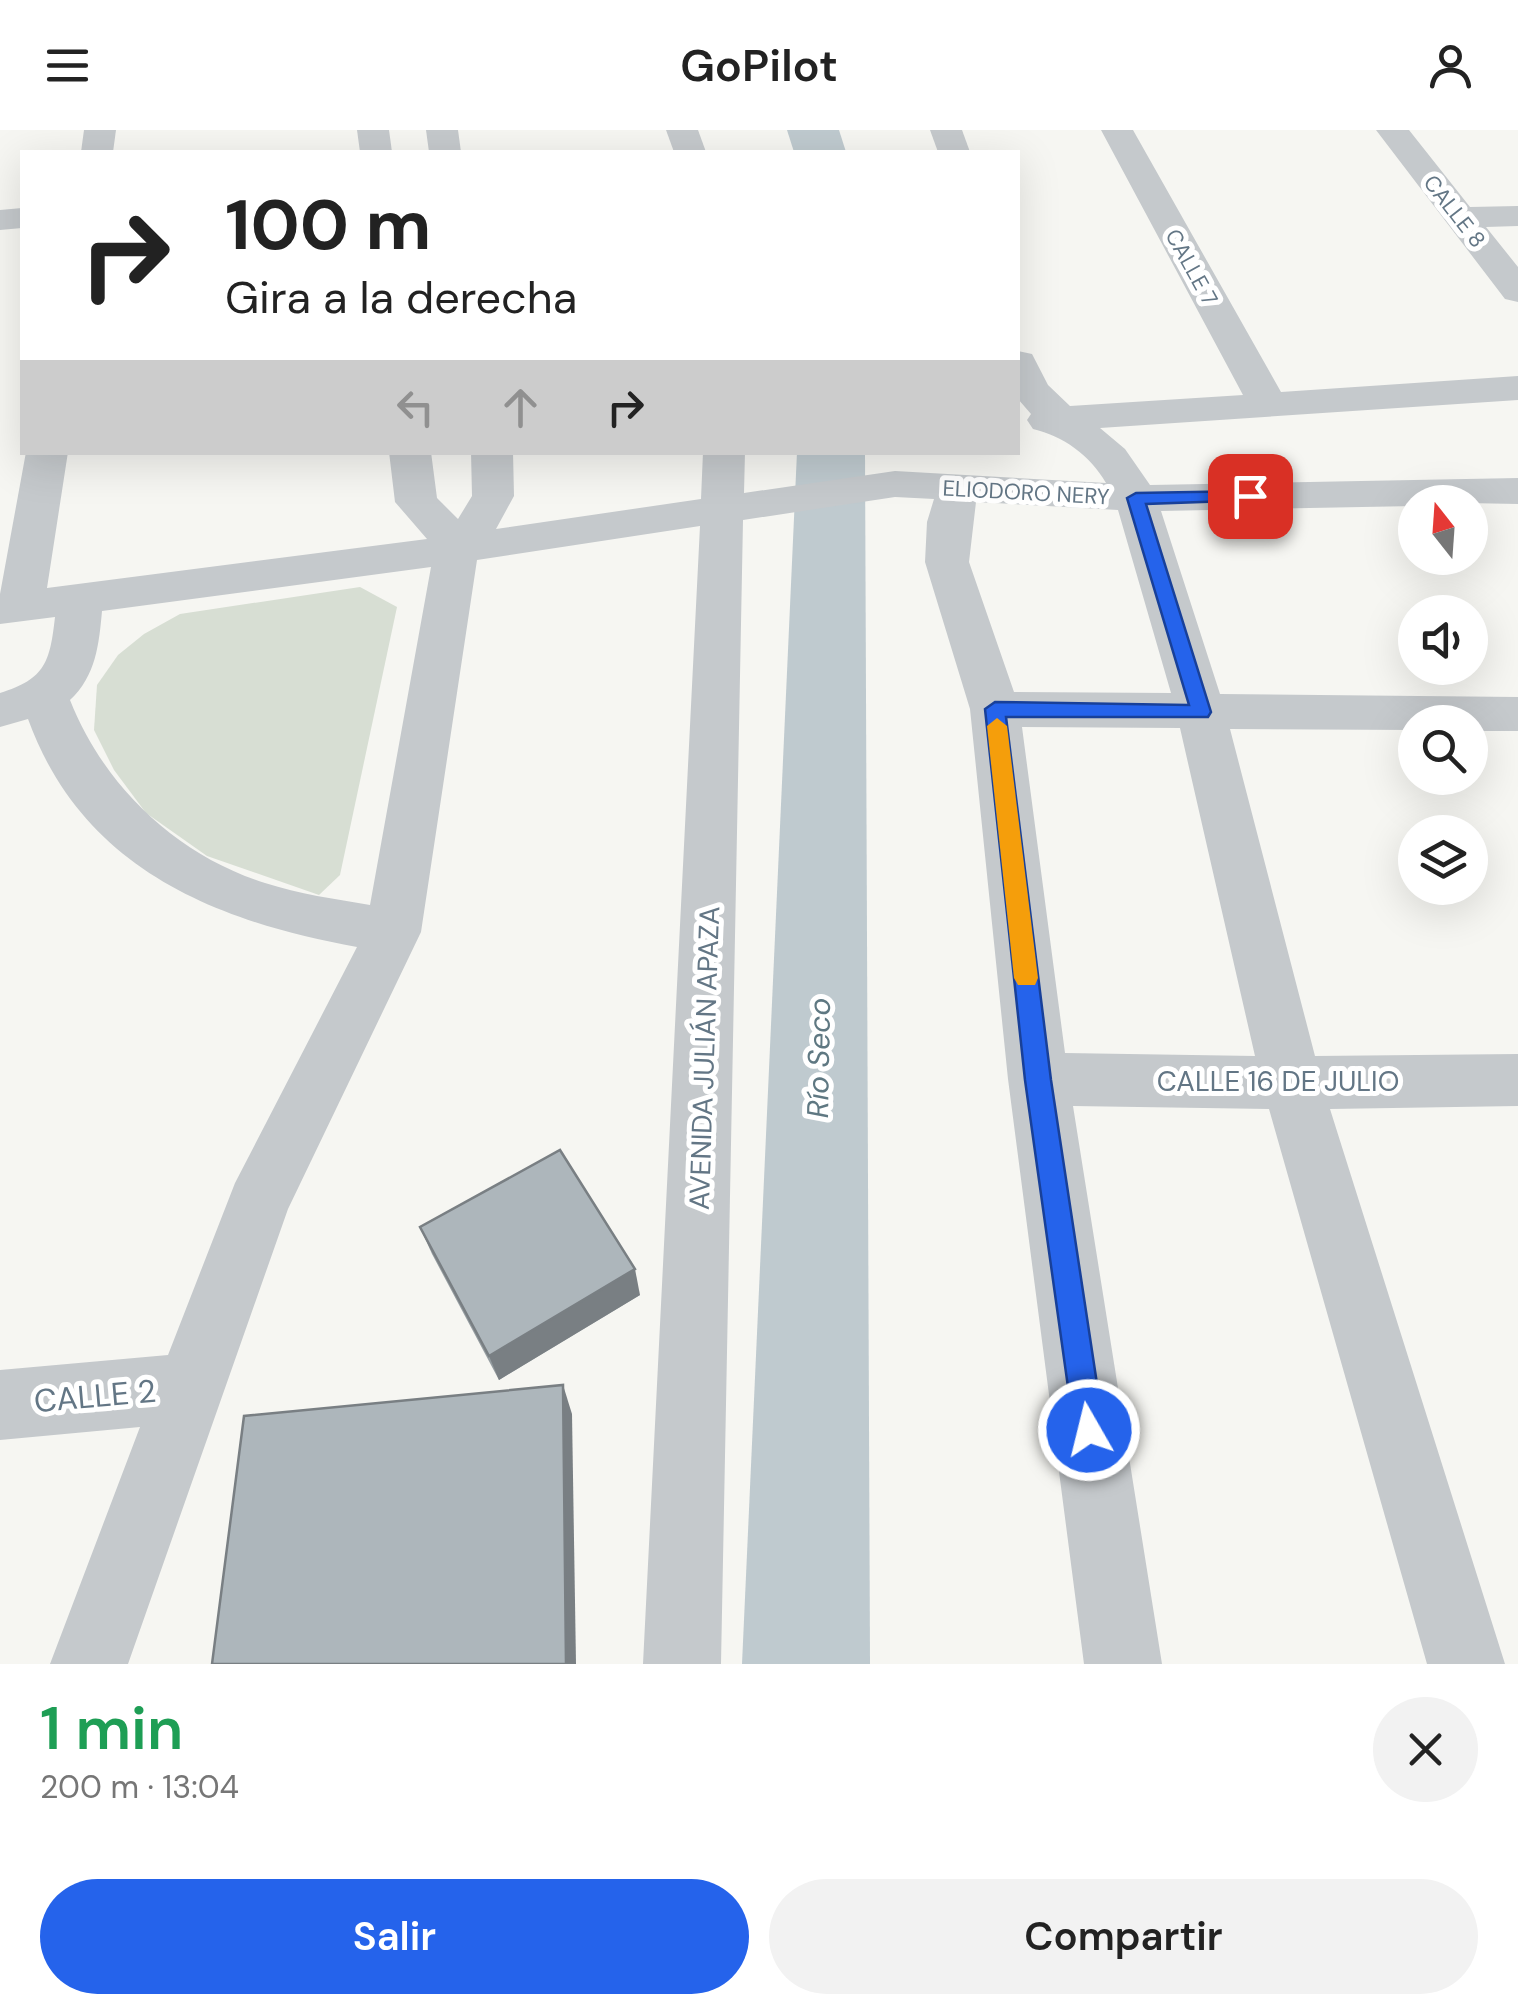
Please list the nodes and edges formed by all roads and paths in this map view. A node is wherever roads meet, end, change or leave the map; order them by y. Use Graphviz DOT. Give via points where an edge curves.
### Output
graph roads {
  1 [pos="1117,130"];
  2 [pos="1392,130"];
  3 [pos="1518,216"];
  4 [pos="1460,218"];
  5 [pos="1518,292"];
  6 [pos="1020,366"];
  7 [pos="1518,388"];
  8 [pos="1268,405"];
  9 [pos="1036,421"];
  10 [pos="47,455"];
  11 [pos="410,455"];
  12 [pos="492,455"];
  13 [pos="953,470"];
  14 [pos="738,487"];
  15 [pos="1518,491"];
  16 [pos="1136,498"];
  17 [pos="456,548"];
  18 [pos="80,599"];
  19 [pos="11,607"];
  20 [pos="22,702"];
  21 [pos="995,709"];
  22 [pos="1201,712"];
  23 [pos="1518,714"];
  24 [pos="393,932"];
  25 [pos="1038,1080"];
  26 [pos="1518,1080"];
  27 [pos="1292,1084"];
  28 [pos="190,1388"];
  29 [pos="0,1404"];
  30 [pos="89,1664"];
  31 [pos="682,1664"];
  32 [pos="1123,1664"];
  33 [pos="1466,1664"];
  1 -- 8 [label="street, CALLE 7"];
  2 -- 4 [label="street, CALLE 8"];
  3 -- 4 [label="street"];
  4 -- 5 [label="street, CALLE 8"];
  6 -- 9 [label="street" via="1035,398"];
  7 -- 8 [label="street"];
  8 -- 9 [label="street"];
  9 -- 16 [label="street" via="1099,447"];
  10 -- 19 [label="street"];
  11 -- 17 [label="street" via="416,502"];
  12 -- 17 [label="street" via="498,490"];
  13 -- 14 [label="street, ELIODORO NERY" via="888,485"];
  13 -- 16 [label="street, ELIODORO NERY"];
  13 -- 21 [label="street" via="946,562"];
  14 -- 17 [label="street, ELIODORO NERY"];
  14 -- 31 [label="street, AVENIDA JULIÁN APAZA"];
  15 -- 16 [label="street, ELIODORO NERY"];
  16 -- 22 [label="street"];
  17 -- 18 [label="street, ELIODORO NERY"];
  17 -- 24 [label="street"];
  18 -- 19 [label="street, ELIODORO NERY"];
  18 -- 20 [label="street" via="74,659 65,678"];
  20 -- 24 [label="street" via="142,842 194,877 238,897"];
  21 -- 22 [label="street"];
  21 -- 25 [label="street"];
  22 -- 23 [label="street"];
  22 -- 27 [label="street"];
  24 -- 28 [label="street" via="258,1204"];
  25 -- 27 [label="street, CALLE 16 DE JULIO"];
  25 -- 32 [label="street"];
  26 -- 27 [label="street, CALLE 16 DE JULIO"];
  27 -- 33 [label="street"];
  28 -- 29 [label="street, CALLE 2"];
  28 -- 30 [label="street"];
}
